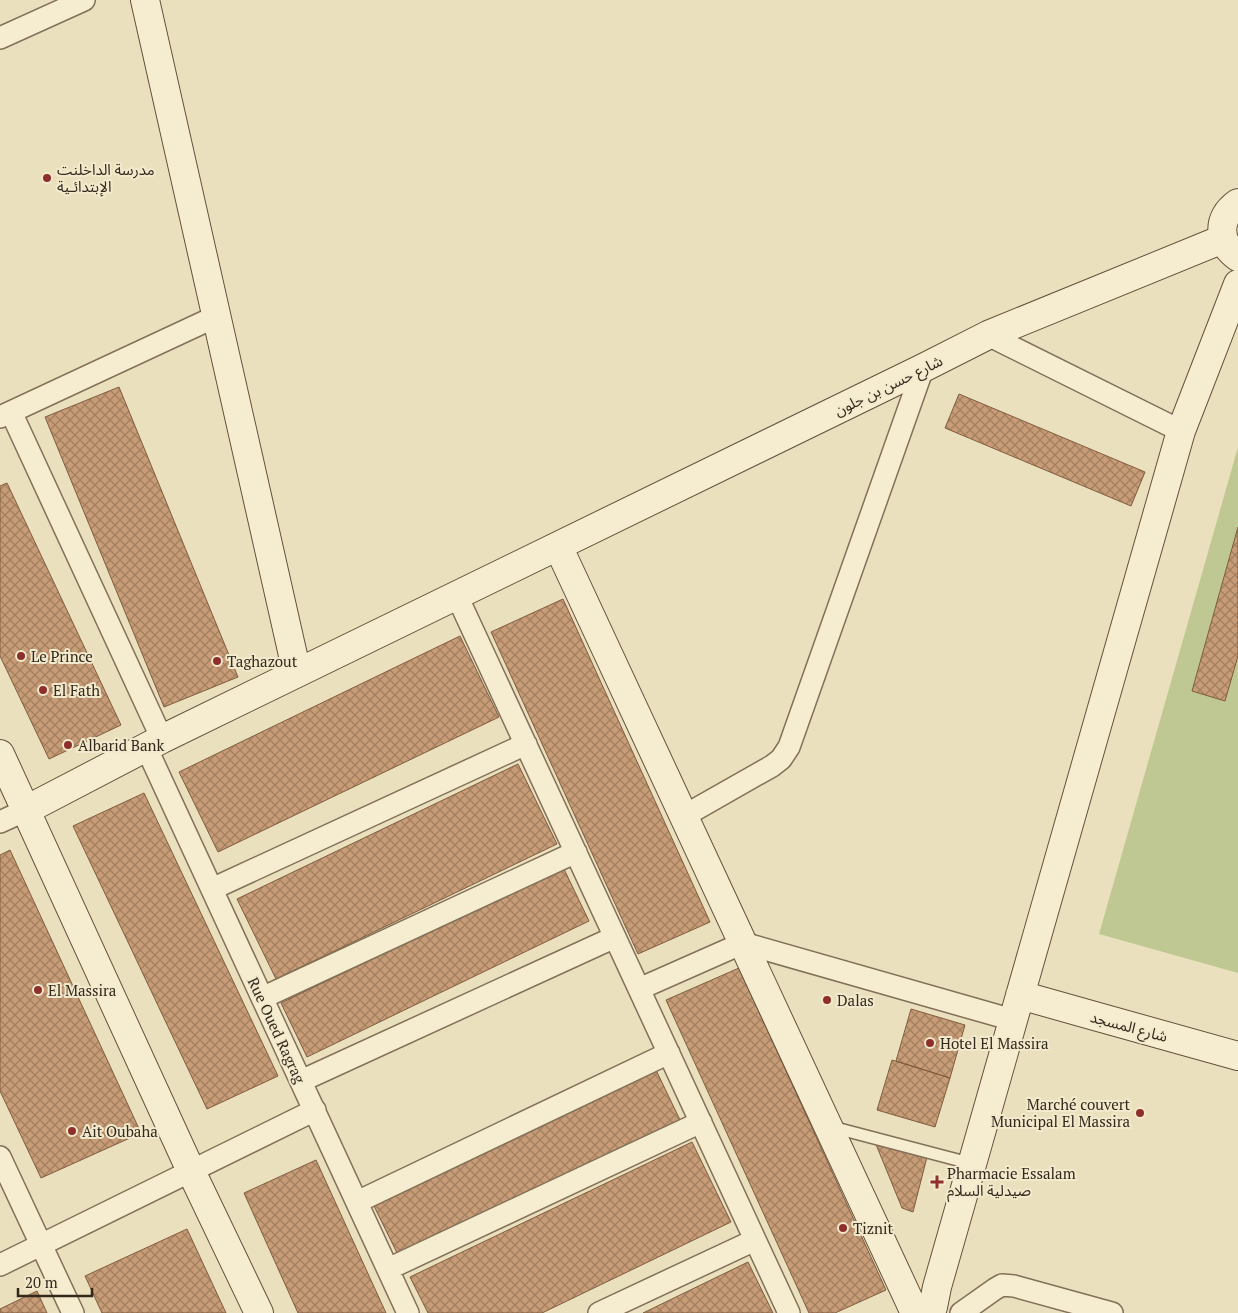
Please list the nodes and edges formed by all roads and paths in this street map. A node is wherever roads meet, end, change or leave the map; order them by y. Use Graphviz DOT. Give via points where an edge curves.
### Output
graph roads {
  1 [pos="84,0"];
  2 [pos="145,0"];
  3 [pos="0,38"];
  4 [pos="1238,203"];
  5 [pos="1231,248"];
  6 [pos="1238,284"];
  7 [pos="216,316"];
  8 [pos="988,335"];
  9 [pos="923,368"];
  10 [pos="6,414"];
  11 [pos="1181,431"];
  12 [pos="558,546"];
  13 [pos="457,596"];
  14 [pos="297,673"];
  15 [pos="154,743"];
  16 [pos="526,744"];
  17 [pos="0,754"];
  18 [pos="26,810"];
  19 [pos="684,816"];
  20 [pos="0,822"];
  21 [pos="576,852"];
  22 [pos="212,889"];
  23 [pos="615,938"];
  24 [pos="743,943"];
  25 [pos="639,990"];
  26 [pos="262,998"];
  27 [pos="1016,1007"];
  28 [pos="669,1053"];
  29 [pos="1238,1056"];
  30 [pos="301,1081"];
  31 [pos="315,1110"];
  32 [pos="701,1122"];
  33 [pos="828,1126"];
  34 [pos="0,1157"];
  35 [pos="973,1164"];
  36 [pos="191,1171"];
  37 [pos="357,1202"];
  38 [pos="755,1240"];
  39 [pos="41,1245"];
  40 [pos="0,1265"];
  41 [pos="388,1269"];
  42 [pos="928,1311"];
  43 [pos="73,1313"];
  44 [pos="259,1313"];
  45 [pos="408,1313"];
  46 [pos="599,1313"];
  47 [pos="789,1313"];
  48 [pos="961,1313"];
  49 [pos="1112,1313"];
  1 -- 3 [label="street"];
  2 -- 7 [label="street"];
  4 -- 5 [label="street" via="1224,217 1222,228"];
  5 -- 8 [label="street, شارع حسن بن جلون"];
  6 -- 11 [label="street"];
  7 -- 10 [label="street"];
  7 -- 14 [label="street"];
  8 -- 9 [label="street, شارع حسن بن جلون"];
  8 -- 11 [label="street"];
  9 -- 12 [label="street, شارع حسن بن جلون"];
  9 -- 19 [label="street" via="789,747 772,766"];
  10 -- 15 [label="street, Rue Oued Ragrag"];
  11 -- 27 [label="street"];
  12 -- 13 [label="street, شارع حسن بن جلون"];
  12 -- 19 [label="street"];
  13 -- 14 [label="street, شارع حسن بن جلون"];
  13 -- 16 [label="street"];
  14 -- 15 [label="street, شارع حسن بن جلون"];
  15 -- 18 [label="street, شارع حسن بن جلون"];
  15 -- 22 [label="street, Rue Oued Ragrag"];
  16 -- 21 [label="street"];
  16 -- 22 [label="street"];
  17 -- 18 [label="street"];
  18 -- 20 [label="street"];
  18 -- 36 [label="street"];
  19 -- 24 [label="street"];
  21 -- 23 [label="street"];
  21 -- 26 [label="street"];
  22 -- 26 [label="street, Rue Oued Ragrag"];
  23 -- 25 [label="street"];
  23 -- 30 [label="street"];
  24 -- 25 [label="street"];
  24 -- 27 [label="street"];
  24 -- 33 [label="street"];
  25 -- 28 [label="street"];
  26 -- 30 [label="street, Rue Oued Ragrag"];
  27 -- 29 [label="street, شارع المسجد" via="1091,1016"];
  27 -- 35 [label="street"];
  28 -- 32 [label="street"];
  28 -- 37 [label="street"];
  30 -- 31 [label="street, Rue Oued Ragrag"];
  31 -- 36 [label="street"];
  31 -- 37 [label="street, Rue Oued Ragrag"];
  32 -- 38 [label="street"];
  32 -- 41 [label="street"];
  33 -- 35 [label="lane"];
  33 -- 42 [label="street"];
  34 -- 39 [label="street"];
  35 -- 42 [label="street" via="938,1287"];
  36 -- 39 [label="street"];
  36 -- 44 [label="street"];
  37 -- 41 [label="street, Rue Oued Ragrag"];
  38 -- 46 [label="street"];
  38 -- 47 [label="street"];
  39 -- 40 [label="street"];
  39 -- 43 [label="street"];
  41 -- 45 [label="street, Rue Oued Ragrag"];
  48 -- 49 [label="street" via="1002,1286 1014,1286"];
}
